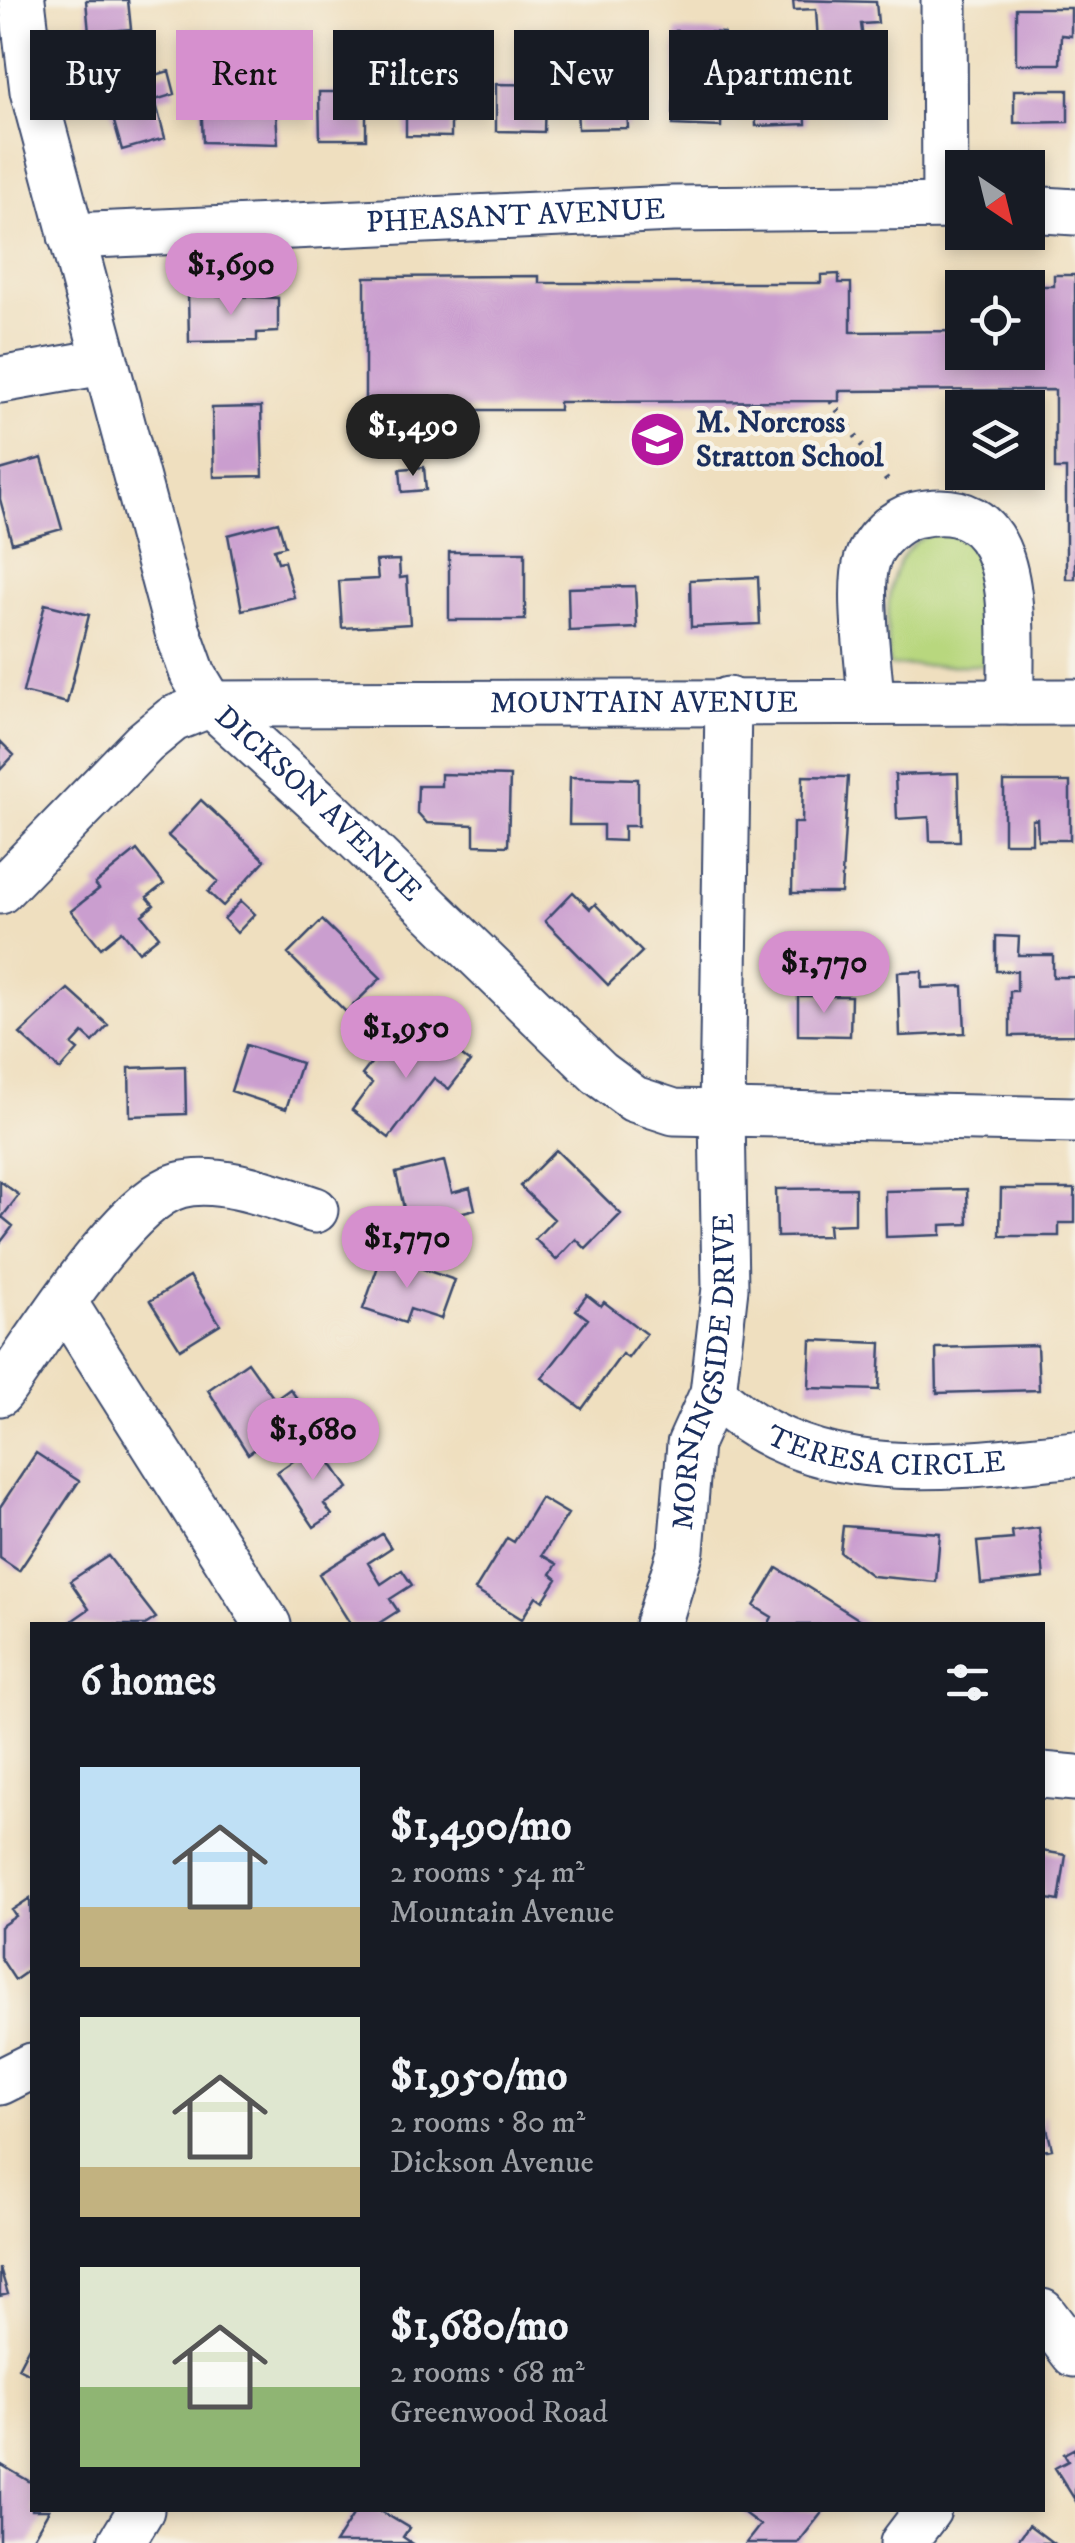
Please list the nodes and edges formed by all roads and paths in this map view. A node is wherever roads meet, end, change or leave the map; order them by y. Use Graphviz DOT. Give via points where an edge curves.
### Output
graph roads {
  1 [pos="22,0"];
  2 [pos="944,0"];
  3 [pos="951,150"];
  4 [pos="945,206"];
  5 [pos="1045,210"];
  6 [pos="1075,212"];
  7 [pos="71,236"];
  8 [pos="103,362"];
  9 [pos="0,380"];
  10 [pos="831,401"];
  11 [pos="892,487"];
  12 [pos="870,699"];
  13 [pos="728,700"];
  14 [pos="1012,702"];
  15 [pos="1075,702"];
  16 [pos="211,704"];
  17 [pos="0,891"];
  18 [pos="722,1114"];
  19 [pos="1075,1120"];
  20 [pos="315,1210"];
  21 [pos="66,1304"];
  22 [pos="0,1393"];
  23 [pos="713,1394"];
  24 [pos="1075,1454"];
  25 [pos="266,1622"];
  26 [pos="659,1622"];
  27 [pos="1045,1775"];
  28 [pos="1075,1778"];
  29 [pos="30,2067"];
  30 [pos="0,2082"];
  31 [pos="1045,2316"];
  32 [pos="1074,2354"];
  33 [pos="1045,2374"];
  34 [pos="139,2512"];
  35 [pos="926,2512"];
  36 [pos="122,2543"];
  37 [pos="903,2543"];
  1 -- 7 [label="street, DICKSON AVENUE" via="33,90"];
  2 -- 3 [label="street"];
  4 -- 7 [label="street, PHEASANT AVENUE" via="673,209"];
  5 -- 6 [label="street"];
  7 -- 8 [label="street, DICKSON AVENUE"];
  8 -- 9 [label="street"];
  8 -- 16 [label="street, DICKSON AVENUE" via="178,632"];
  10 -- 11 [label="path"];
  12 -- 13 [label="street, MOUNTAIN AVENUE"];
  12 -- 14 [label="street, MOUNTAIN AVENUE"];
  12 -- 14 [label="street" via="867,561 888,530 934,511 967,514 995,541 1007,574"];
  13 -- 16 [label="street, MOUNTAIN AVENUE"];
  13 -- 18 [label="street, MORNINGSIDE DRIVE"];
  14 -- 15 [label="street, MOUNTAIN AVENUE"];
  16 -- 17 [label="street" via="173,718 144,743"];
  16 -- 18 [label="street, DICKSON AVENUE" via="598,1073 634,1099 661,1108"];
  18 -- 19 [label="street, DICKSON AVENUE"];
  18 -- 23 [label="street, MORNINGSIDE DRIVE" via="726,1288"];
  20 -- 21 [label="street" via="237,1186 180,1185 140,1209"];
  21 -- 22 [label="street"];
  21 -- 25 [label="street"];
  23 -- 24 [label="street, TERESA CIRCLE" via="771,1439 812,1454 917,1466"];
  23 -- 26 [label="street, MORNINGSIDE DRIVE" via="690,1444 681,1550"];
  27 -- 28 [label="street"];
  29 -- 30 [label="street"];
  31 -- 32 [label="street"];
  32 -- 33 [label="street"];
  34 -- 36 [label="street"];
  35 -- 37 [label="street"];
}
